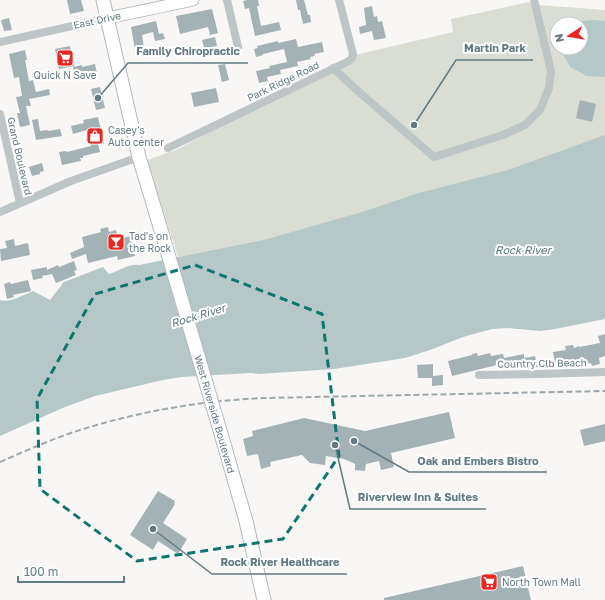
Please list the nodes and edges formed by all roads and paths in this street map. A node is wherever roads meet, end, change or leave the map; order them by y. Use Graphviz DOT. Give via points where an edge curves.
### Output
graph roads {
  1 [pos="103,0"];
  2 [pos="193,0"];
  3 [pos="227,0"];
  4 [pos="339,0"];
  5 [pos="534,0"];
  6 [pos="108,18"];
  7 [pos="0,42"];
  8 [pos="238,48"];
  9 [pos="333,68"];
  10 [pos="0,114"];
  11 [pos="168,148"];
  12 [pos="139,157"];
  13 [pos="20,203"];
  14 [pos="0,212"];
  15 [pos="605,372"];
  16 [pos="480,375"];
  17 [pos="264,600"];
  1 -- 6 [label="main road, West Riverside Boulevard"];
  2 -- 6 [label="street, East Drive"];
  3 -- 8 [label="street"];
  4 -- 9 [label="street, Park Ridge Road" via="353,54 349,61"];
  5 -- 9 [label="street" via="551,71 549,88 540,110 525,126 503,135 434,157"];
  6 -- 7 [label="street, East Drive"];
  6 -- 12 [label="main road, West Riverside Boulevard"];
  9 -- 11 [label="street, Park Ridge Road"];
  10 -- 13 [label="street, Grand Boulevard"];
  12 -- 13 [label="street" via="71,181"];
  12 -- 17 [label="main road, West Riverside Boulevard, bridge" via="224,444"];
  13 -- 14 [label="street"];
  15 -- 16 [label="street, Country Clb Beach"];
}
